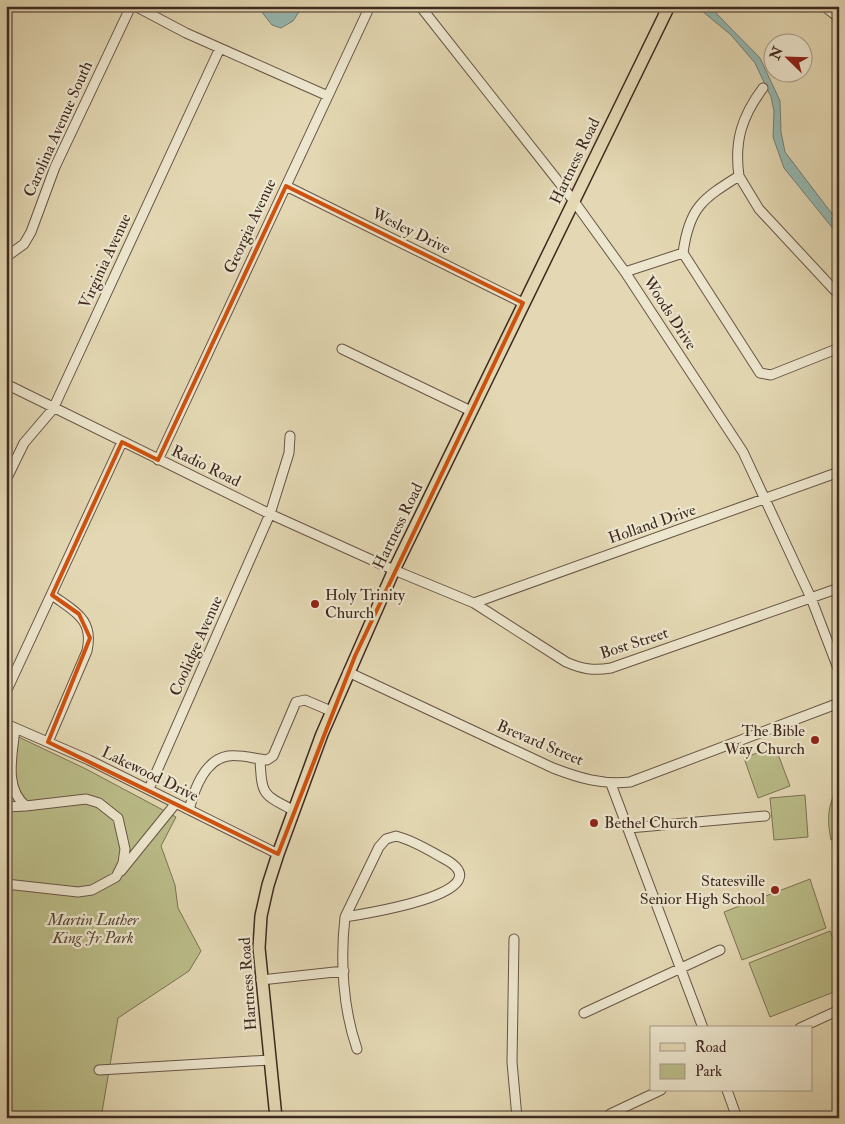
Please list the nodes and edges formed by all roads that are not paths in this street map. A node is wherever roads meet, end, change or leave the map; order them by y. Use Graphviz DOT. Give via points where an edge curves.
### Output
graph roads {
  1 [pos="133,6"];
  2 [pos="370,6"];
  3 [pos="420,6"];
  4 [pos="670,6"];
  5 [pos="824,6"];
  6 [pos="839,18"];
  7 [pos="220,48"];
  8 [pos="763,88"];
  9 [pos="328,96"];
  10 [pos="738,176"];
  11 [pos="286,186"];
  12 [pos="573,200"];
  13 [pos="683,253"];
  14 [pos="6,257"];
  15 [pos="625,272"];
  16 [pos="839,295"];
  17 [pos="524,303"];
  18 [pos="839,348"];
  19 [pos="342,349"];
  20 [pos="6,384"];
  21 [pos="53,409"];
  22 [pos="472,411"];
  23 [pos="290,436"];
  24 [pos="122,442"];
  25 [pos="158,460"];
  26 [pos="839,472"];
  27 [pos="6,480"];
  28 [pos="767,499"];
  29 [pos="270,514"];
  30 [pos="394,570"];
  31 [pos="839,588"];
  32 [pos="52,595"];
  33 [pos="811,598"];
  34 [pos="474,603"];
  35 [pos="839,671"];
  36 [pos="348,672"];
  37 [pos="6,692"];
  38 [pos="839,703"];
  39 [pos="331,711"];
  40 [pos="11,726"];
  41 [pos="48,742"];
  42 [pos="260,760"];
  43 [pos="611,784"];
  44 [pos="12,786"];
  45 [pos="149,789"];
  46 [pos="6,796"];
  47 [pos="176,803"];
  48 [pos="26,806"];
  49 [pos="6,807"];
  50 [pos="189,810"];
  51 [pos="293,810"];
  52 [pos="765,816"];
  53 [pos="629,828"];
  54 [pos="121,840"];
  55 [pos="141,848"];
  56 [pos="278,854"];
  57 [pos="116,877"];
  58 [pos="6,884"];
  59 [pos="345,917"];
  60 [pos="514,939"];
  61 [pos="720,950"];
  62 [pos="680,967"];
  63 [pos="344,971"];
  64 [pos="261,980"];
  65 [pos="839,1010"];
  66 [pos="584,1013"];
  67 [pos="702,1026"];
  68 [pos="804,1026"];
  69 [pos="357,1049"];
  70 [pos="270,1060"];
  71 [pos="99,1070"];
  72 [pos="657,1092"];
  73 [pos="728,1092"];
  74 [pos="610,1114"];
  75 [pos="276,1118"];
  76 [pos="517,1118"];
  77 [pos="737,1118"];
  1 -- 7 [label="street"];
  1 -- 14 [label="street, Carolina Avenue South" via="59,158 31,232 24,244"];
  2 -- 9 [label="street, Georgia Avenue"];
  3 -- 12 [label="street, Woods Drive"];
  4 -- 12 [label="main road, Hartness Road"];
  5 -- 6 [label="street"];
  7 -- 9 [label="street"];
  7 -- 21 [label="street, Virginia Avenue"];
  8 -- 10 [label="street" via="738,134"];
  9 -- 11 [label="street, Georgia Avenue"];
  10 -- 13 [label="street" via="709,195 691,216"];
  10 -- 16 [label="street" via="759,210"];
  11 -- 17 [label="street, Wesley Drive"];
  11 -- 25 [label="street, Georgia Avenue"];
  12 -- 15 [label="street, Woods Drive"];
  12 -- 17 [label="main road, Hartness Road"];
  13 -- 15 [label="street"];
  13 -- 18 [label="street" via="760,373 771,375"];
  15 -- 28 [label="street, Woods Drive" via="743,452"];
  17 -- 22 [label="main road, Hartness Road"];
  19 -- 22 [label="street"];
  20 -- 21 [label="street, Radio Road"];
  21 -- 24 [label="street, Radio Road"];
  21 -- 27 [label="street, Virginia Avenue" via="24,443"];
  22 -- 30 [label="main road, Hartness Road"];
  23 -- 29 [label="street, Coolidge Avenue"];
  24 -- 25 [label="street, Radio Road"];
  24 -- 32 [label="street"];
  25 -- 29 [label="street, Radio Road"];
  26 -- 28 [label="street, Holland Drive"];
  28 -- 33 [label="street, Woods Drive"];
  28 -- 34 [label="street, Holland Drive"];
  29 -- 30 [label="street, Radio Road"];
  29 -- 45 [label="street, Coolidge Avenue"];
  30 -- 34 [label="street, Bost Street"];
  30 -- 36 [label="main road, Hartness Road"];
  31 -- 33 [label="street, Bost Street"];
  32 -- 37 [label="street"];
  32 -- 41 [label="street" via="79,614 87,625 90,638"];
  33 -- 34 [label="street, Bost Street" via="595,671 566,662"];
  33 -- 35 [label="street, Woods Drive"];
  36 -- 39 [label="main road, Hartness Road"];
  36 -- 43 [label="street, Brevard Street" via="553,768"];
  38 -- 43 [label="street, Brevard Street" via="630,782"];
  39 -- 42 [label="street" via="298,700 273,756"];
  39 -- 51 [label="main road, Hartness Road"];
  40 -- 41 [label="street, Lakewood Drive"];
  40 -- 44 [label="street"];
  41 -- 45 [label="street, Lakewood Drive"];
  42 -- 50 [label="street" via="229,756 212,765 197,782"];
  42 -- 51 [label="street" via="265,793"];
  43 -- 53 [label="street"];
  44 -- 46 [label="street"];
  44 -- 48 [label="street"];
  45 -- 47 [label="street, Lakewood Drive"];
  47 -- 50 [label="street, Lakewood Drive"];
  47 -- 55 [label="street"];
  48 -- 49 [label="street"];
  48 -- 54 [label="street" via="86,799 99,803 118,818"];
  50 -- 56 [label="street, Lakewood Drive"];
  51 -- 56 [label="main road, Hartness Road"];
  52 -- 53 [label="street"];
  53 -- 62 [label="street"];
  54 -- 55 [label="street" via="133,848"];
  54 -- 57 [label="street" via="125,849"];
  55 -- 57 [label="street"];
  56 -- 64 [label="main road, Hartness Road" via="262,916"];
  57 -- 58 [label="street" via="92,890 78,892"];
  59 -- 59 [label="street" via="419,903 449,890 456,884 456,867 406,839 396,836 386,839 370,863"];
  59 -- 63 [label="street"];
  60 -- 76 [label="street" via="512,1062"];
  61 -- 62 [label="street"];
  62 -- 66 [label="street"];
  62 -- 67 [label="street"];
  63 -- 64 [label="street"];
  63 -- 69 [label="street" via="351,1030"];
  64 -- 70 [label="main road, Hartness Road"];
  65 -- 68 [label="street"];
  70 -- 71 [label="street"];
  70 -- 75 [label="main road, Hartness Road"];
  72 -- 74 [label="street"];
  73 -- 77 [label="street"];
}
